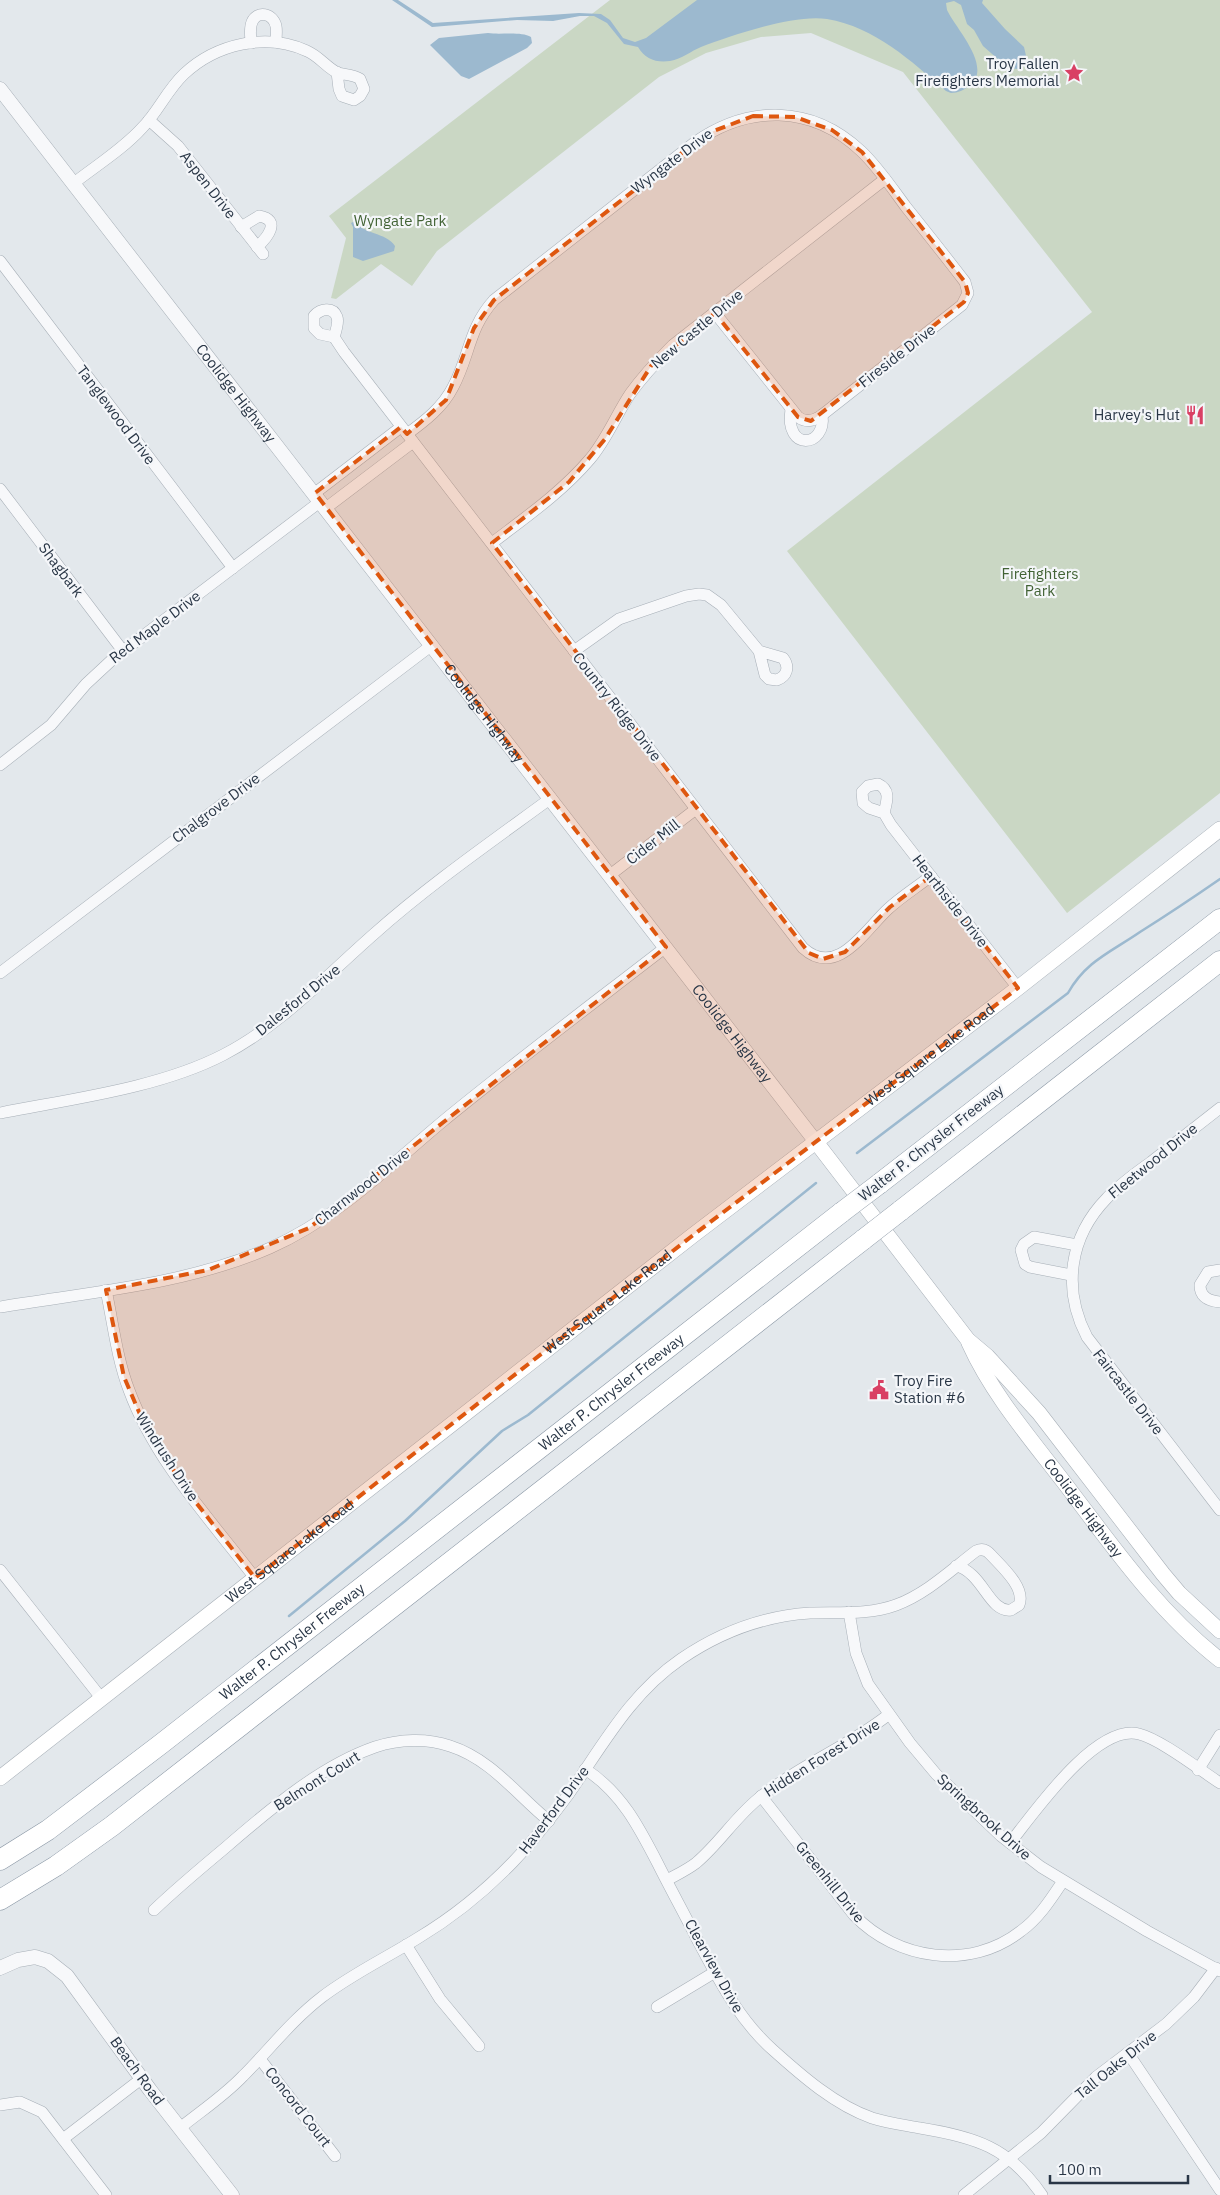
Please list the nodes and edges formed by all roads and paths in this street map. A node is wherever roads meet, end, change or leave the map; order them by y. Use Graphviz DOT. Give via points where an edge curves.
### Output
graph roads {
  1 [pos="276,42"];
  2 [pos="251,43"];
  3 [pos="337,72"];
  4 [pos="0,89"];
  5 [pos="149,120"];
  6 [pos="885,179"];
  7 [pos="74,183"];
  8 [pos="241,227"];
  9 [pos="0,261"];
  10 [pos="968,293"];
  11 [pos="715,312"];
  12 [pos="334,337"];
  13 [pos="792,409"];
  14 [pos="822,415"];
  15 [pos="407,434"];
  16 [pos="0,489"];
  17 [pos="321,501"];
  18 [pos="492,543"];
  19 [pos="233,568"];
  20 [pos="432,645"];
  21 [pos="123,651"];
  22 [pos="574,651"];
  23 [pos="759,651"];
  24 [pos="1,763"];
  25 [pos="551,798"];
  26 [pos="696,809"];
  27 [pos="884,813"];
  28 [pos="1220,829"];
  29 [pos="610,875"];
  30 [pos="931,876"];
  31 [pos="1220,919"];
  32 [pos="666,947"];
  33 [pos="1220,961"];
  34 [pos="0,973"];
  35 [pos="1018,988"];
  36 [pos="1220,1108"];
  37 [pos="0,1113"];
  38 [pos="816,1142"];
  39 [pos="1076,1245"];
  40 [pos="1073,1259"];
  41 [pos="1220,1270"];
  42 [pos="1071,1275"];
  43 [pos="106,1290"];
  44 [pos="1220,1302"];
  45 [pos="0,1307"];
  46 [pos="968,1340"];
  47 [pos="1220,1510"];
  48 [pos="956,1566"];
  49 [pos="0,1570"];
  50 [pos="255,1578"];
  51 [pos="849,1612"];
  52 [pos="1220,1631"];
  53 [pos="1220,1660"];
  54 [pos="102,1699"];
  55 [pos="888,1715"];
  56 [pos="1220,1735"];
  57 [pos="585,1769"];
  58 [pos="1198,1770"];
  59 [pos="1218,1777"];
  60 [pos="0,1778"];
  61 [pos="761,1796"];
  62 [pos="549,1821"];
  63 [pos="1010,1843"];
  64 [pos="0,1860"];
  65 [pos="667,1880"];
  66 [pos="1063,1881"];
  67 [pos="0,1900"];
  68 [pos="154,1910"];
  69 [pos="406,1945"];
  70 [pos="0,1968"];
  71 [pos="1218,1969"];
  72 [pos="715,1972"];
  73 [pos="657,2007"];
  74 [pos="479,2046"];
  75 [pos="1128,2053"];
  76 [pos="260,2059"];
  77 [pos="141,2079"];
  78 [pos="0,2105"];
  79 [pos="180,2128"];
  80 [pos="63,2139"];
  81 [pos="335,2156"];
  82 [pos="1010,2160"];
  83 [pos="1220,2190"];
  84 [pos="106,2195"];
  85 [pos="232,2195"];
  86 [pos="964,2195"];
  87 [pos="1042,2195"];
  1 -- 2 [label="street"];
  1 -- 2 [label="street" via="274,21 263,14 252,22"];
  1 -- 3 [label="street" via="307,50"];
  2 -- 5 [label="street" via="219,51 194,66 175,84"];
  4 -- 7 [label="street, Coolidge Highway"];
  5 -- 7 [label="street" via="128,142"];
  5 -- 8 [label="street, Aspen Drive" via="178,146"];
  6 -- 10 [label="street, Wyngate Drive" via="965,282"];
  6 -- 11 [label="street, New Castle Drive"];
  6 -- 15 [label="street, Wyngate Drive" via="849,141 808,120 778,115 759,116 716,129 494,300 474,328 450,393 435,412"];
  7 -- 17 [label="street, Coolidge Highway"];
  8 -- 8 [label="street, Aspen Drive" via="260,250 271,226 259,216"];
  9 -- 19 [label="street, Tanglewood Drive"];
  10 -- 14 [label="street, Fireside Drive" via="962,305"];
  11 -- 13 [label="street"];
  11 -- 18 [label="street, New Castle Drive" via="651,366 605,439 568,482"];
  12 -- 15 [label="street, Country Ridge Drive"];
  13 -- 14 [label="street" via="804,420 811,421"];
  13 -- 14 [label="street" via="791,430 804,440 819,433 823,425"];
  15 -- 17 [label="street, Wyngate Drive"];
  15 -- 17 [label="street, Wyngate Drive"];
  15 -- 18 [label="street, Country Ridge Drive"];
  16 -- 21 [label="street, Shagbark"];
  17 -- 19 [label="street, Red Maple Drive"];
  17 -- 20 [label="street, Coolidge Highway"];
  18 -- 22 [label="street, Country Ridge Drive"];
  19 -- 21 [label="street, Red Maple Drive"];
  20 -- 25 [label="street, Coolidge Highway"];
  20 -- 34 [label="street, Chalgrove Drive"];
  21 -- 24 [label="street, Red Maple Drive" via="86,684 51,725"];
  22 -- 23 [label="street" via="619,619 699,594 707,595 721,605"];
  22 -- 26 [label="street, Country Ridge Drive"];
  25 -- 29 [label="street, Coolidge Highway"];
  25 -- 37 [label="street, Dalesford Drive" via="396,916 295,1006 231,1051 188,1070 141,1084"];
  26 -- 29 [label="street, Cider Mill"];
  26 -- 30 [label="street, Country Ridge Drive" via="803,948 816,957 831,958 845,952 890,907"];
  27 -- 30 [label="street, Hearthside Drive"];
  28 -- 35 [label="main road, West Square Lake Road"];
  29 -- 32 [label="street, Coolidge Highway"];
  30 -- 35 [label="street, Hearthside Drive"];
  31 -- 64 [label="highway, Walter P. Chrysler Freeway, bridge" via="161,1744 48,1830"];
  32 -- 38 [label="street, Coolidge Highway"];
  32 -- 43 [label="street, Charnwood Drive" via="442,1122 349,1201 309,1228 256,1254 208,1270"];
  33 -- 67 [label="highway, bridge" via="112,1826 56,1866"];
  35 -- 38 [label="main road, West Square Lake Road"];
  36 -- 39 [label="street, Fleetwood Drive" via="1108,1197 1092,1215"];
  38 -- 46 [label="main road, Coolidge Highway"];
  38 -- 50 [label="main road, West Square Lake Road"];
  39 -- 40 [label="street, Fleetwood Drive"];
  39 -- 42 [label="street" via="1034,1237 1021,1250 1025,1264 1034,1269"];
  40 -- 42 [label="street, Faircastle Drive"];
  41 -- 44 [label="street" via="1208,1272 1200,1284 1205,1298"];
  42 -- 47 [label="street, Faircastle Drive" via="1077,1316 1086,1337"];
  43 -- 45 [label="street, Charnwood Drive"];
  43 -- 50 [label="street, Windrush Drive" via="124,1377 145,1426 187,1491"];
  46 -- 52 [label="main road, Coolidge Highway" via="1039,1413 1163,1574"];
  46 -- 53 [label="main road, Coolidge Highway" via="978,1364 1022,1428 1133,1573 1160,1605"];
  48 -- 48 [label="street, Haverford Drive" via="972,1573 1003,1610 1019,1605 1021,1596 1018,1589 986,1550 976,1551"];
  48 -- 51 [label="street, Haverford Drive" via="900,1603"];
  49 -- 54 [label="street"];
  50 -- 54 [label="main road, West Square Lake Road"];
  51 -- 55 [label="street, Springbrook Drive" via="852,1639 861,1670"];
  51 -- 57 [label="street, Haverford Drive" via="770,1619 725,1634 694,1651 643,1691 618,1720"];
  54 -- 60 [label="main road, West Square Lake Road"];
  55 -- 61 [label="street, Hidden Forest Drive"];
  55 -- 63 [label="street, Springbrook Drive" via="936,1774"];
  56 -- 58 [label="street"];
  57 -- 62 [label="street, Haverford Drive"];
  57 -- 65 [label="street, Clearview Drive" via="623,1803"];
  58 -- 59 [label="street"];
  58 -- 63 [label="street" via="1145,1736 1133,1733 1114,1736 1087,1754 1071,1770"];
  61 -- 65 [label="street, Hidden Forest Drive" via="696,1863"];
  61 -- 66 [label="street, Greenhill Drive" via="860,1922 888,1941 918,1952 964,1955 1005,1941 1032,1922"];
  62 -- 68 [label="street, Belmont Court" via="472,1755 449,1745 428,1741 386,1744 349,1759 293,1793"];
  62 -- 69 [label="street, Haverford Drive" via="479,1894 435,1928"];
  63 -- 66 [label="street, Springbrook Drive"];
  65 -- 72 [label="street, Clearview Drive"];
  66 -- 71 [label="street, Springbrook Drive"];
  69 -- 74 [label="street" via="444,2003"];
  69 -- 76 [label="street, Haverford Drive" via="322,1997 286,2029"];
  70 -- 77 [label="street, Beach Road" via="35,1957 48,1961 67,1976"];
  71 -- 75 [label="street, Tall Oaks Drive" via="1179,2012"];
  72 -- 73 [label="street"];
  72 -- 82 [label="street, Clearview Drive" via="732,2003 762,2039 834,2099 878,2120 976,2140"];
  75 -- 82 [label="street, Tall Oaks Drive" via="1090,2082"];
  75 -- 83 [label="street"];
  76 -- 79 [label="street, Haverford Drive"];
  76 -- 81 [label="street, Concord Court"];
  77 -- 79 [label="street, Beach Road"];
  77 -- 80 [label="street"];
  78 -- 80 [label="street" via="20,2102 36,2107"];
  79 -- 85 [label="street, Beach Road"];
  80 -- 84 [label="street"];
  82 -- 86 [label="street, Tall Oaks Drive"];
  82 -- 87 [label="street, Clearview Drive"];
}
